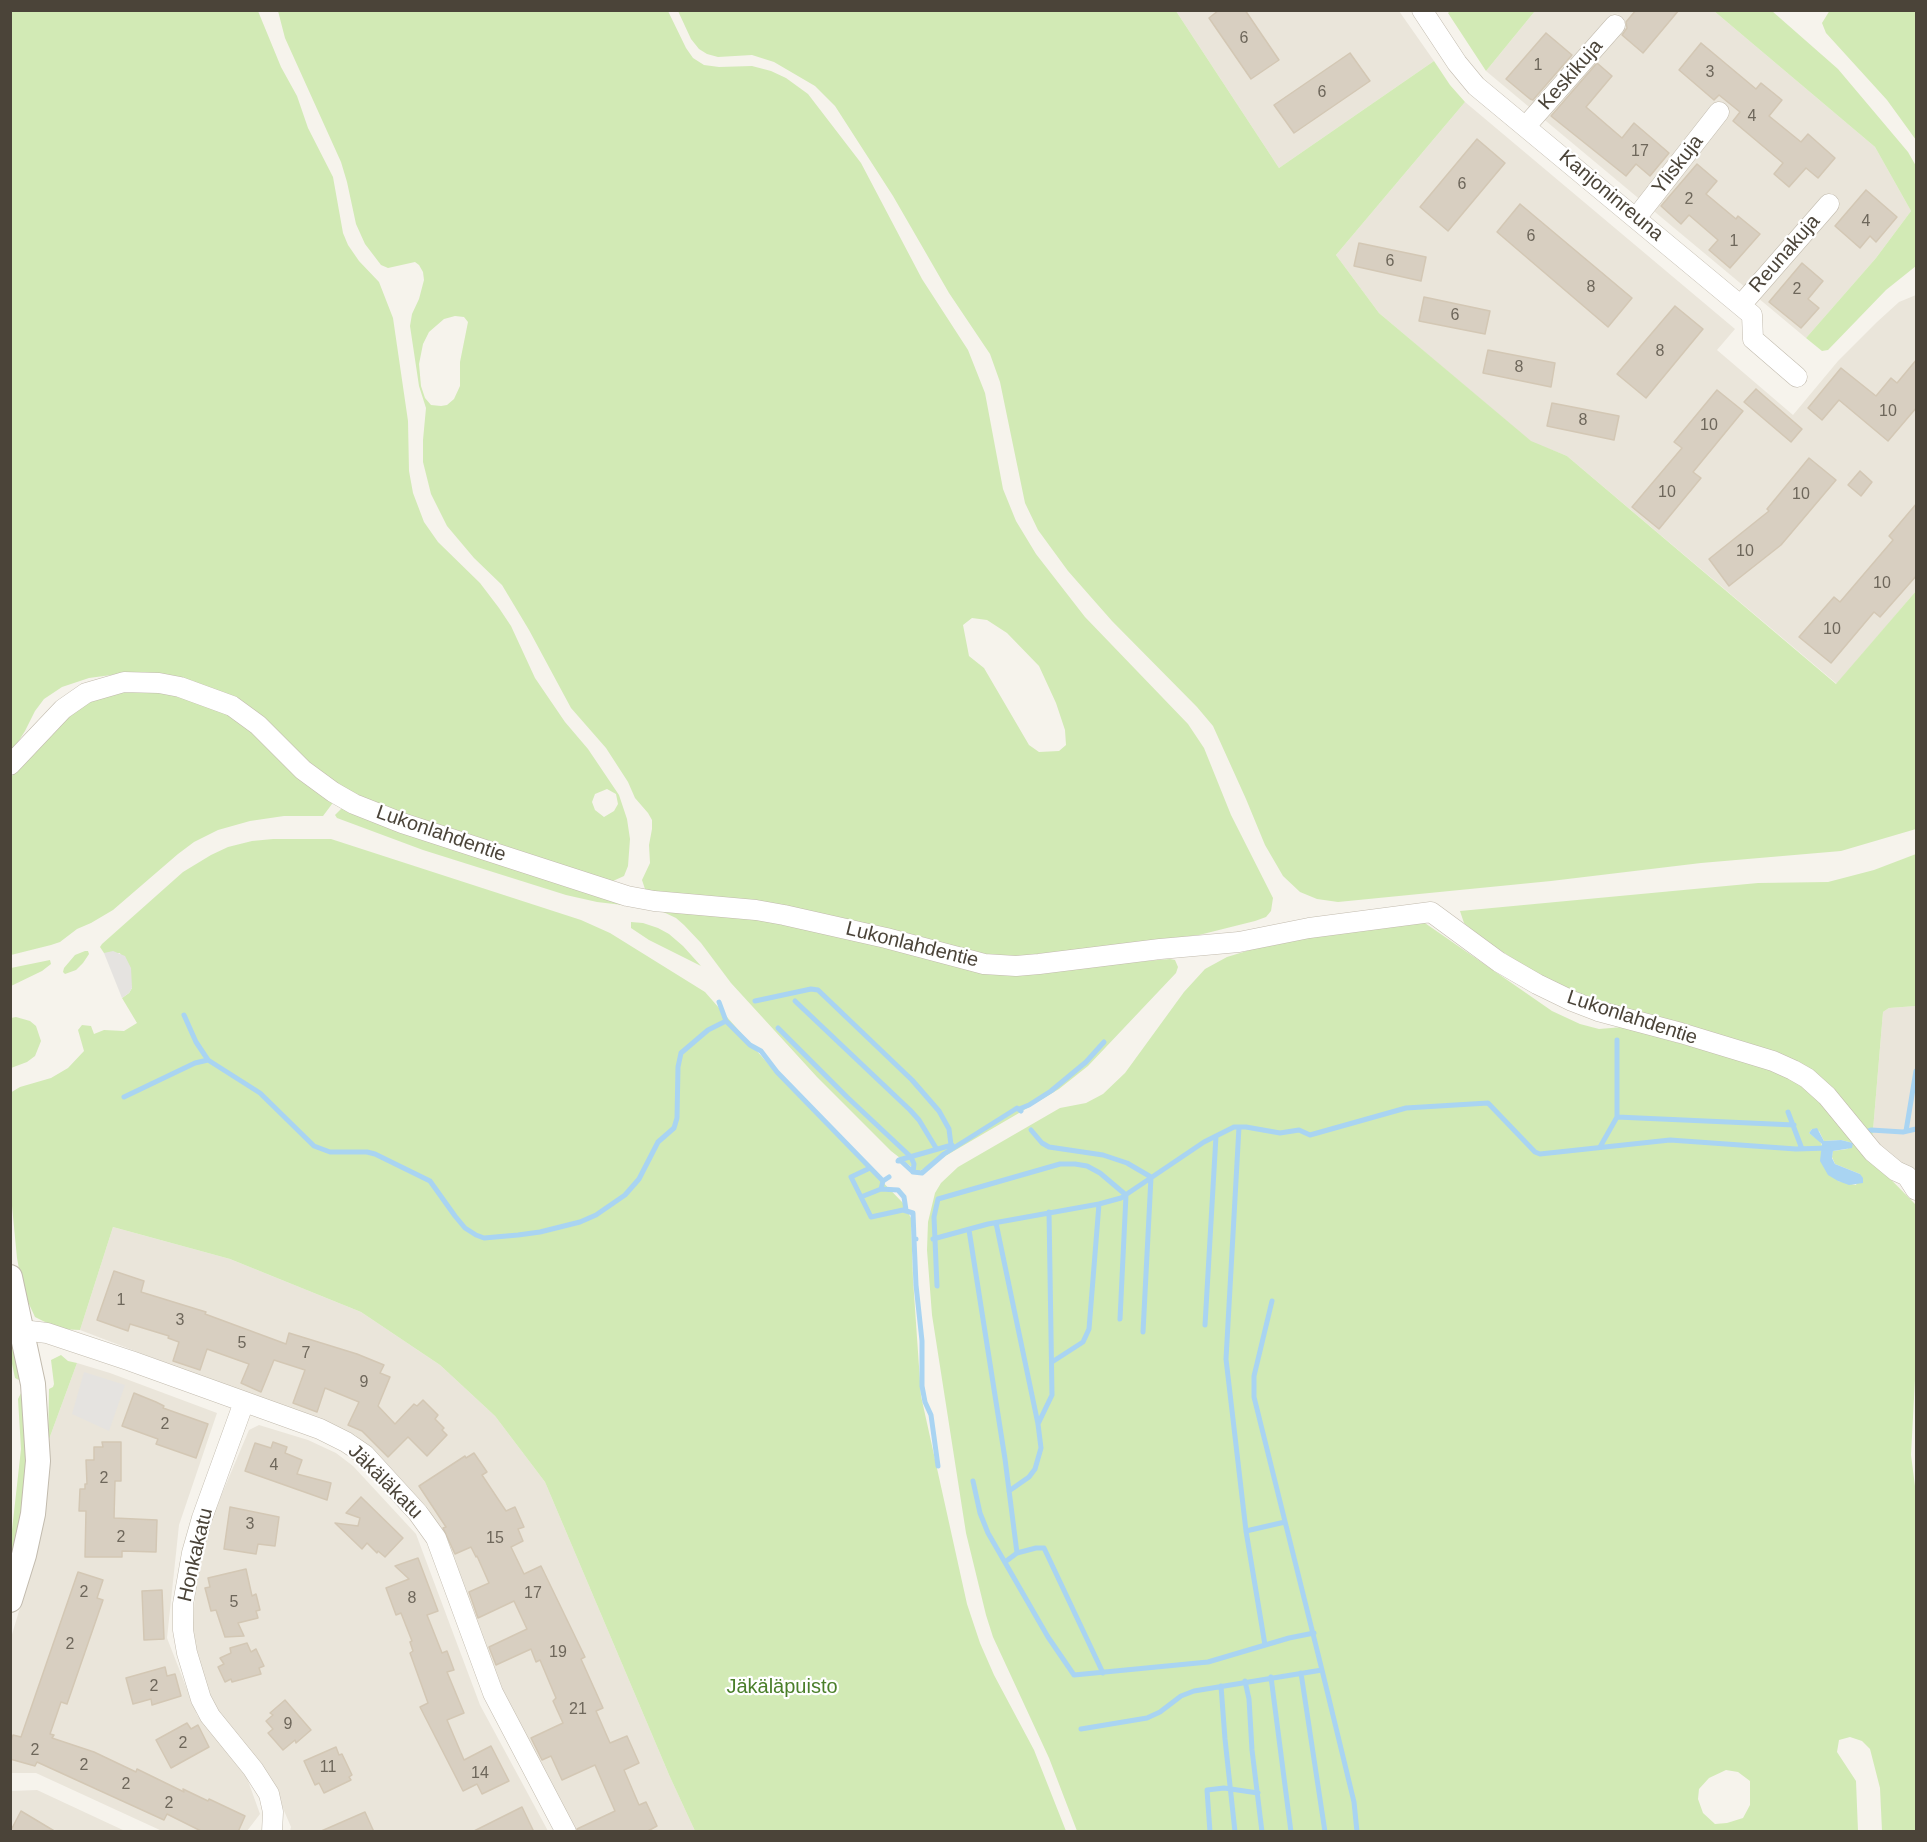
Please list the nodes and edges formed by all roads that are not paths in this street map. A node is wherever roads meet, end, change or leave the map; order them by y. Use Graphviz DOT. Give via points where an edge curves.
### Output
graph roads {
  1 [pos="1422,10"];
  2 [pos="1615,25"];
  3 [pos="1719,112"];
  4 [pos="1526,126"];
  5 [pos="1829,204"];
  6 [pos="1636,218"];
  7 [pos="1741,305"];
  8 [pos="1797,377"];
  9 [pos="10,765"];
  10 [pos="1917,1190"];
  11 [pos="10,1277"];
  12 [pos="22,1330"];
  13 [pos="243,1402"];
  14 [pos="10,1600"];
  15 [pos="272,1832"];
  16 [pos="566,1832"];
  1 -- 4 [label="street, Kanjoninreuna" via="1476,86"];
  2 -- 4 [label="street, Keskikuja"];
  3 -- 6 [label="street, Yliskuja"];
  4 -- 6 [label="street, Kanjoninreuna"];
  5 -- 7 [label="street, Reunakuja"];
  6 -- 7 [label="street, Kanjoninreuna"];
  7 -- 8 [label="street, Kanjoninreuna" via="1752,315 1753,339"];
  9 -- 10 [label="street, Lukonlahdentie" via="63,709 86,693 124,682 159,682 232,706 333,792 402,823 627,896 784,915 984,964 1017,966 1239,942 1431,912 1499,962 1572,1001 1773,1061 1807,1078 1873,1152 1907,1176"];
  11 -- 12 [label="street"];
  12 -- 13 [label="street, Jäkäläkatu" via="47,1333"];
  12 -- 14 [label="street" via="33,1384 38,1461 33,1514"];
  13 -- 15 [label="street, Honkakatu" via="192,1553 183,1604 183,1630 201,1699 266,1787 273,1812"];
  13 -- 16 [label="street, Jäkäläkatu" via="346,1442 380,1470 431,1529 493,1694"];
}
